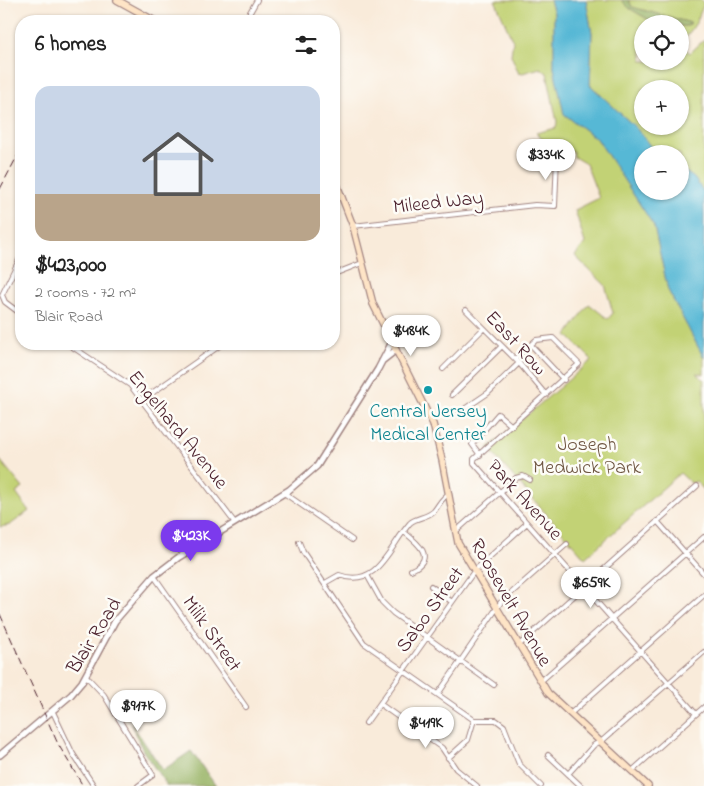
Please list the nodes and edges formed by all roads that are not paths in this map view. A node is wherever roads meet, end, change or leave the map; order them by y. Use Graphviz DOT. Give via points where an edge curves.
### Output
graph roads {
  1 [pos="257,0"];
  2 [pos="120,1"];
  3 [pos="144,15"];
  4 [pos="248,15"];
  5 [pos="556,157"];
  6 [pos="340,192"];
  7 [pos="353,226"];
  8 [pos="362,263"];
  9 [pos="15,268"];
  10 [pos="340,272"];
  11 [pos="15,310"];
  12 [pos="466,310"];
  13 [pos="484,328"];
  14 [pos="392,342"];
  15 [pos="531,345"];
  16 [pos="502,346"];
  17 [pos="77,350"];
  18 [pos="213,350"];
  19 [pos="396,350"];
  20 [pos="515,359"];
  21 [pos="382,361"];
  22 [pos="519,363"];
  23 [pos="444,369"];
  24 [pos="564,380"];
  25 [pos="452,395"];
  26 [pos="546,395"];
  27 [pos="142,400"];
  28 [pos="460,412"];
  29 [pos="512,426"];
  30 [pos="480,454"];
  31 [pos="530,480"];
  32 [pos="698,486"];
  33 [pos="284,493"];
  34 [pos="499,493"];
  35 [pos="449,494"];
  36 [pos="657,521"];
  37 [pos="235,523"];
  38 [pos="527,523"];
  39 [pos="404,532"];
  40 [pos="455,532"];
  41 [pos="704,537"];
  42 [pos="352,540"];
  43 [pos="300,542"];
  44 [pos="567,544"];
  45 [pos="685,553"];
  46 [pos="554,555"];
  47 [pos="411,570"];
  48 [pos="475,570"];
  49 [pos="704,574"];
  50 [pos="154,576"];
  51 [pos="367,576"];
  52 [pos="325,584"];
  53 [pos="431,586"];
  54 [pos="584,587"];
  55 [pos="704,595"];
  56 [pos="452,602"];
  57 [pos="498,608"];
  58 [pos="612,619"];
  59 [pos="427,637"];
  60 [pos="519,645"];
  61 [pos="639,652"];
  62 [pos="704,652"];
  63 [pos="460,660"];
  64 [pos="403,670"];
  65 [pos="86,676"];
  66 [pos="540,681"];
  67 [pos="668,684"];
  68 [pos="494,685"];
  69 [pos="438,694"];
  70 [pos="380,704"];
  71 [pos="246,707"];
  72 [pos="704,707"];
  73 [pos="53,712"];
  74 [pos="570,714"];
  75 [pos="696,714"];
  76 [pos="474,720"];
  77 [pos="366,723"];
  78 [pos="600,742"];
  79 [pos="0,755"];
  80 [pos="548,755"];
  81 [pos="448,758"];
  82 [pos="632,771"];
  83 [pos="568,774"];
  84 [pos="94,786"];
  85 [pos="138,786"];
  86 [pos="476,786"];
  87 [pos="541,786"];
  88 [pos="581,786"];
  89 [pos="648,786"];
  1 -- 4 [label="street"];
  2 -- 3 [label="main road"];
  5 -- 7 [label="street, Mileed Way" via="555,206 535,205"];
  6 -- 7 [label="main road, Roosevelt Avenue"];
  7 -- 8 [label="main road, Roosevelt Avenue"];
  8 -- 10 [label="street"];
  8 -- 14 [label="main road, Roosevelt Avenue" via="373,304"];
  9 -- 11 [label="street" via="2,295"];
  12 -- 13 [label="street, East Row"];
  13 -- 16 [label="street, East Row"];
  13 -- 23 [label="street"];
  14 -- 19 [label="main road, Roosevelt Avenue"];
  14 -- 21 [label="street, Blair Road"];
  15 -- 20 [label="street"];
  15 -- 24 [label="street"];
  15 -- 24 [label="street" via="536,340 553,338 579,364"];
  16 -- 20 [label="street, East Row"];
  16 -- 25 [label="street"];
  17 -- 27 [label="street, Engelhard Avenue" via="120,377"];
  18 -- 27 [label="street"];
  19 -- 21 [label="street"];
  19 -- 35 [label="main road, Roosevelt Avenue" via="433,424"];
  20 -- 22 [label="street, East Row"];
  21 -- 33 [label="street, Blair Road" via="326,455 307,476"];
  22 -- 26 [label="street, East Row"];
  22 -- 28 [label="street" via="488,393"];
  24 -- 26 [label="street"];
  26 -- 29 [label="street"];
  27 -- 37 [label="street, Engelhard Avenue"];
  29 -- 30 [label="street"];
  29 -- 30 [label="street" via="498,414 472,444"];
  30 -- 34 [label="street, Park Avenue" via="473,461"];
  31 -- 34 [label="street" via="520,476"];
  32 -- 36 [label="street"];
  33 -- 37 [label="street, Blair Road"];
  33 -- 42 [label="street"];
  34 -- 38 [label="street, Park Avenue"];
  34 -- 40 [label="street"];
  35 -- 39 [label="street" via="433,512 412,521"];
  35 -- 40 [label="main road, Roosevelt Avenue"];
  36 -- 45 [label="street"];
  36 -- 54 [label="street"];
  37 -- 50 [label="street, Blair Road"];
  38 -- 46 [label="street, Park Avenue"];
  38 -- 48 [label="street, Sabo Street"];
  39 -- 47 [label="street" via="424,552 422,562"];
  39 -- 51 [label="street"];
  40 -- 48 [label="main road, Roosevelt Avenue"];
  41 -- 45 [label="street"];
  43 -- 52 [label="street" via="302,552"];
  44 -- 46 [label="street"];
  45 -- 49 [label="street"];
  45 -- 58 [label="street"];
  46 -- 54 [label="street, Park Avenue"];
  46 -- 57 [label="street"];
  48 -- 56 [label="street, Sabo Street"];
  48 -- 57 [label="main road, Roosevelt Avenue"];
  50 -- 65 [label="street, Blair Road" via="115,621"];
  50 -- 71 [label="street, Milik Street"];
  51 -- 52 [label="street" via="354,579 339,575"];
  51 -- 59 [label="street" via="382,602"];
  52 -- 64 [label="street" via="359,637"];
  53 -- 56 [label="street"];
  54 -- 58 [label="street, Park Avenue"];
  54 -- 60 [label="street"];
  55 -- 61 [label="street"];
  56 -- 59 [label="street, Sabo Street"];
  57 -- 60 [label="main road, Roosevelt Avenue"];
  57 -- 63 [label="street"];
  58 -- 61 [label="street, Park Avenue"];
  58 -- 66 [label="street"];
  59 -- 63 [label="street"];
  59 -- 64 [label="street, Sabo Street"];
  60 -- 66 [label="main road, Roosevelt Avenue"];
  61 -- 67 [label="street, Park Avenue"];
  61 -- 74 [label="street"];
  62 -- 67 [label="street"];
  63 -- 68 [label="street"];
  63 -- 69 [label="street"];
  64 -- 69 [label="street"];
  64 -- 70 [label="street, Sabo Street"];
  65 -- 73 [label="street, Blair Road"];
  65 -- 85 [label="street" via="104,695 153,775"];
  66 -- 74 [label="main road, Roosevelt Avenue" via="550,696"];
  67 -- 75 [label="street, Park Avenue"];
  67 -- 78 [label="street"];
  69 -- 76 [label="street"];
  70 -- 77 [label="street, Sabo Street"];
  70 -- 81 [label="street" via="442,748"];
  72 -- 75 [label="street"];
  73 -- 79 [label="street, Blair Road"];
  73 -- 84 [label="street" via="73,754"];
  74 -- 78 [label="main road, Roosevelt Avenue"];
  75 -- 82 [label="street"];
  76 -- 81 [label="street" via="468,740"];
  76 -- 87 [label="street" via="496,720 504,726 520,764"];
  78 -- 82 [label="main road, Roosevelt Avenue"];
  78 -- 83 [label="street"];
  80 -- 83 [label="street"];
  81 -- 86 [label="street"];
  82 -- 89 [label="main road, Roosevelt Avenue"];
  83 -- 88 [label="street"];
}
